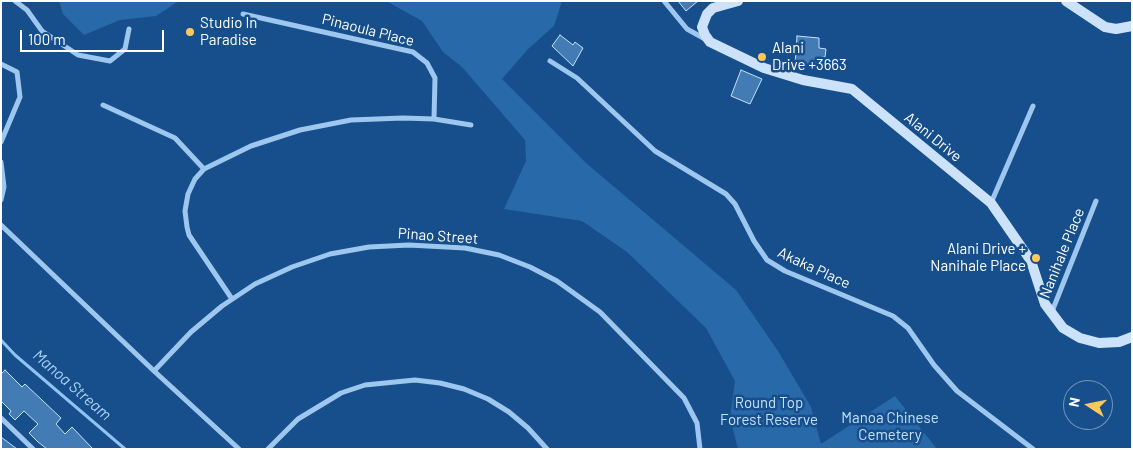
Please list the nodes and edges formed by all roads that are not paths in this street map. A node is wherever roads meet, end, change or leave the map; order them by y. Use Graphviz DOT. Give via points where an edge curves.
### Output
graph roads {
  1 [pos="16,1"];
  2 [pos="664,1"];
  3 [pos="738,1"];
  4 [pos="1066,1"];
  5 [pos="243,14"];
  6 [pos="1132,26"];
  7 [pos="129,29"];
  8 [pos="710,42"];
  9 [pos="550,61"];
  10 [pos="1,64"];
  11 [pos="103,104"];
  12 [pos="1033,106"];
  13 [pos="434,119"];
  14 [pos="471,125"];
  15 [pos="1,142"];
  16 [pos="1,162"];
  17 [pos="204,169"];
  18 [pos="1,200"];
  19 [pos="1096,201"];
  20 [pos="991,204"];
  21 [pos="1,225"];
  22 [pos="232,299"];
  23 [pos="1051,314"];
  24 [pos="1132,337"];
  25 [pos="154,371"];
  26 [pos="1,418"];
  27 [pos="33,449"];
  28 [pos="239,449"];
  29 [pos="268,449"];
  30 [pos="547,449"];
  31 [pos="700,449"];
  32 [pos="1033,449"];
  1 -- 7 [label="street" via="42,31 78,55 110,61 125,50"];
  2 -- 8 [label="street, Alani Drive" via="687,29"];
  3 -- 8 [label="street" via="713,8 707,14 702,26"];
  4 -- 6 [label="street" via="1109,28"];
  5 -- 13 [label="street, Pinaoula Place" via="413,52 427,63 434,78"];
  8 -- 20 [label="street, Alani Drive" via="764,68 803,80 852,89"];
  9 -- 32 [label="street, Akaka Place" via="576,78 655,151 726,194 767,260 784,271 893,316 908,328 934,365 958,391"];
  10 -- 15 [label="street" via="17,72 20,97"];
  11 -- 17 [label="street" via="175,138"];
  12 -- 20 [label="street"];
  13 -- 14 [label="street"];
  13 -- 17 [label="street" via="351,120 300,130 251,146"];
  16 -- 18 [label="street" via="4,187"];
  17 -- 22 [label="street" via="188,194 187,227 189,235"];
  19 -- 23 [label="street, Nanihale Place"];
  20 -- 23 [label="street, Alani Drive" via="1031,261"];
  21 -- 25 [label="street"];
  22 -- 25 [label="street, Pinao Street" via="191,332"];
  22 -- 31 [label="street, Pinao Street" via="292,267 359,248 447,246 499,255 530,266 557,281 606,317 684,398 697,423"];
  23 -- 24 [label="street, Alani Drive" via="1071,334 1089,342 1109,343"];
  25 -- 28 [label="street"];
  26 -- 27 [label="street"];
  29 -- 30 [label="street" via="298,419 341,393 373,384 415,380 456,387 488,399 528,428"];
}
